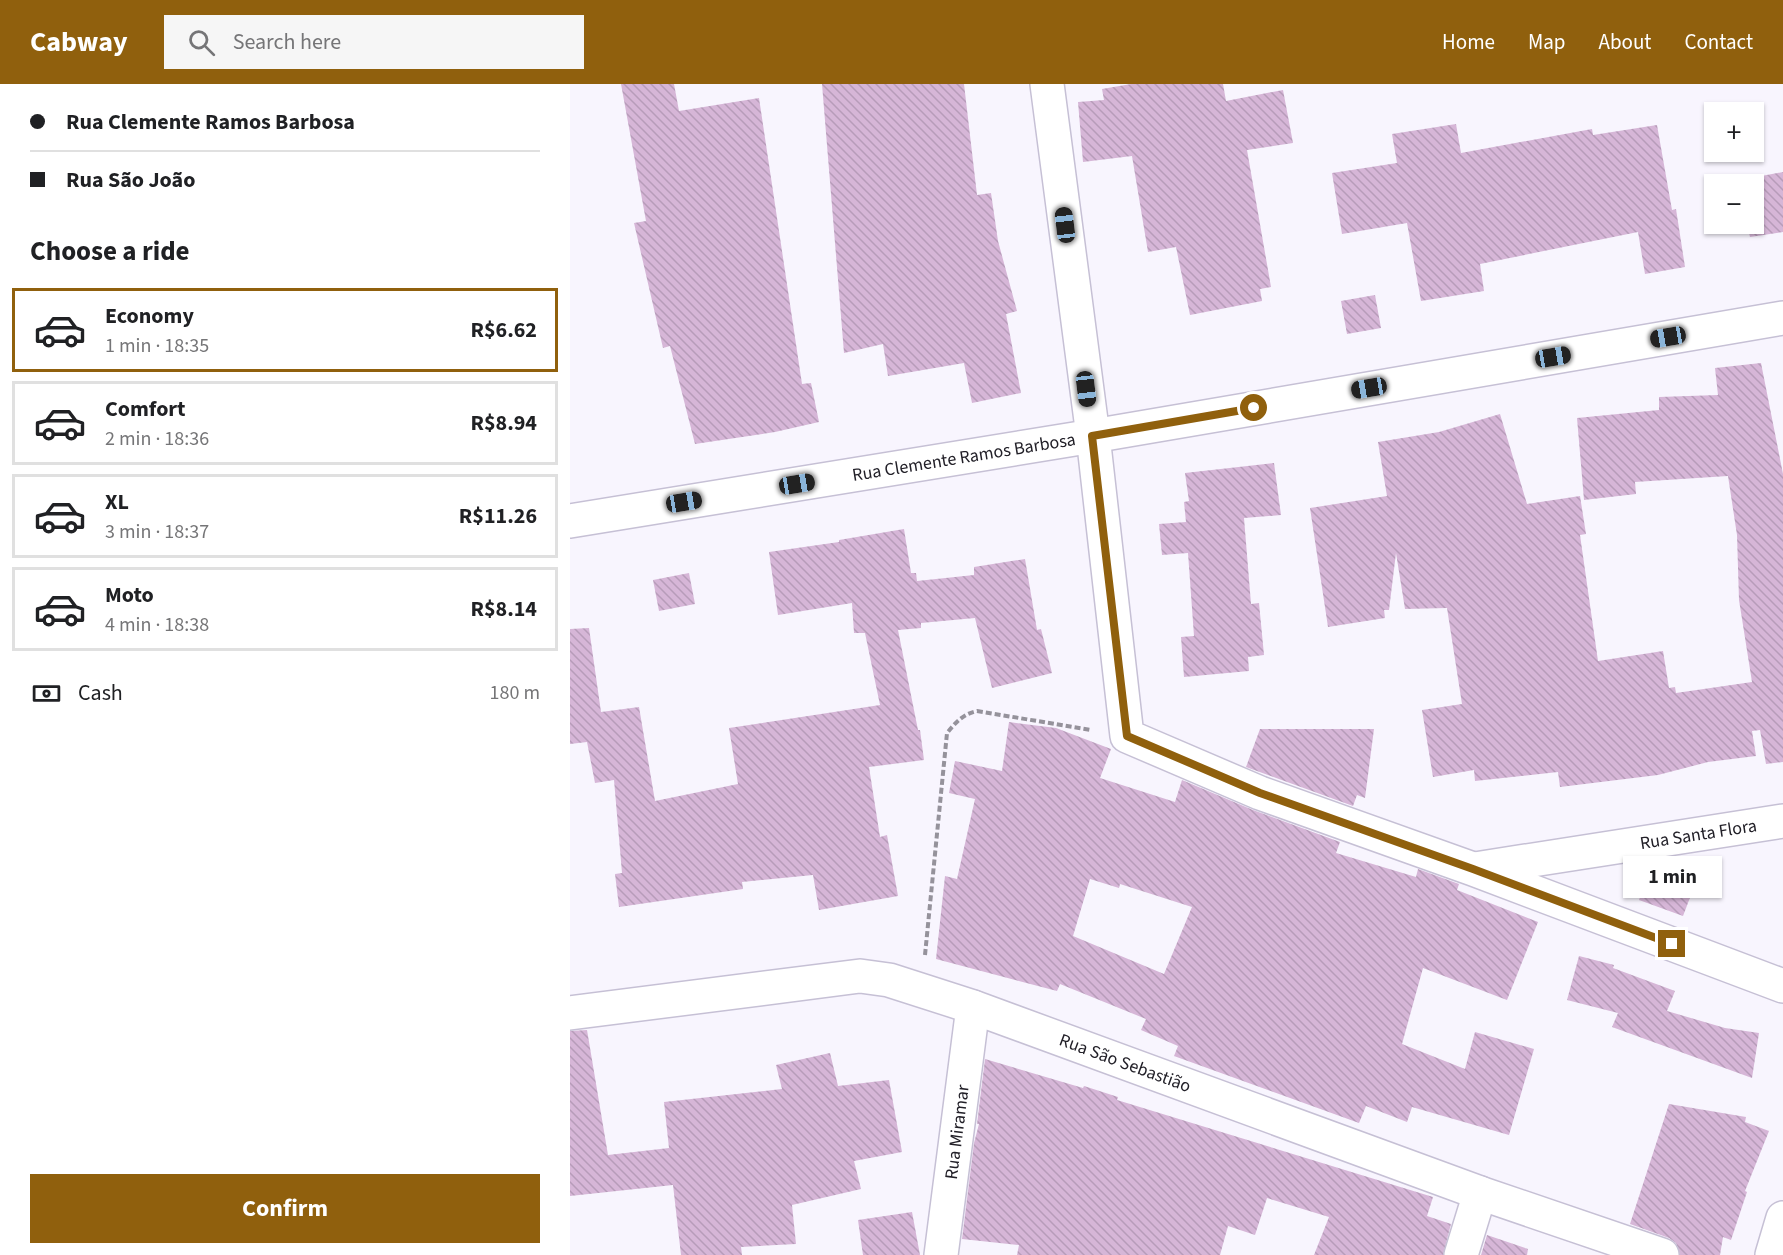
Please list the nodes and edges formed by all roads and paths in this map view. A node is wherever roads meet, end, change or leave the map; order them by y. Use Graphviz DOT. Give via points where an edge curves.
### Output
graph roads {
  1 [pos="1047,84"];
  2 [pos="1783,318"];
  3 [pos="1092,436"];
  4 [pos="570,520"];
  5 [pos="1127,736"];
  6 [pos="1783,821"];
  7 [pos="1473,869"];
  8 [pos="1783,986"];
  9 [pos="921,991"];
  10 [pos="973,1007"];
  11 [pos="570,1012"];
  12 [pos="1480,1193"];
  13 [pos="1783,1218"];
  14 [pos="941,1255"];
  15 [pos="1461,1255"];
  16 [pos="1662,1255"];
  17 [pos="1772,1255"];
  1 -- 3 [label="street"];
  2 -- 3 [label="street, Rua Clemente Ramos Barbosa"];
  3 -- 4 [label="street, Rua Clemente Ramos Barbosa"];
  3 -- 5 [label="street"];
  5 -- 7 [label="street" via="1260,793"];
  5 -- 9 [label="path" via="977,711 968,713 947,733"];
  6 -- 7 [label="street, Rua Santa Flora"];
  7 -- 8 [label="street"];
  9 -- 10 [label="street, Rua São Sebastião"];
  9 -- 11 [label="street, Rua São Sebastião" via="889,980 860,976"];
  10 -- 12 [label="street, Rua São Sebastião"];
  10 -- 14 [label="street, Rua Miramar"];
  12 -- 15 [label="street"];
  12 -- 16 [label="street, Rua São Sebastião"];
  13 -- 17 [label="street"];
}
